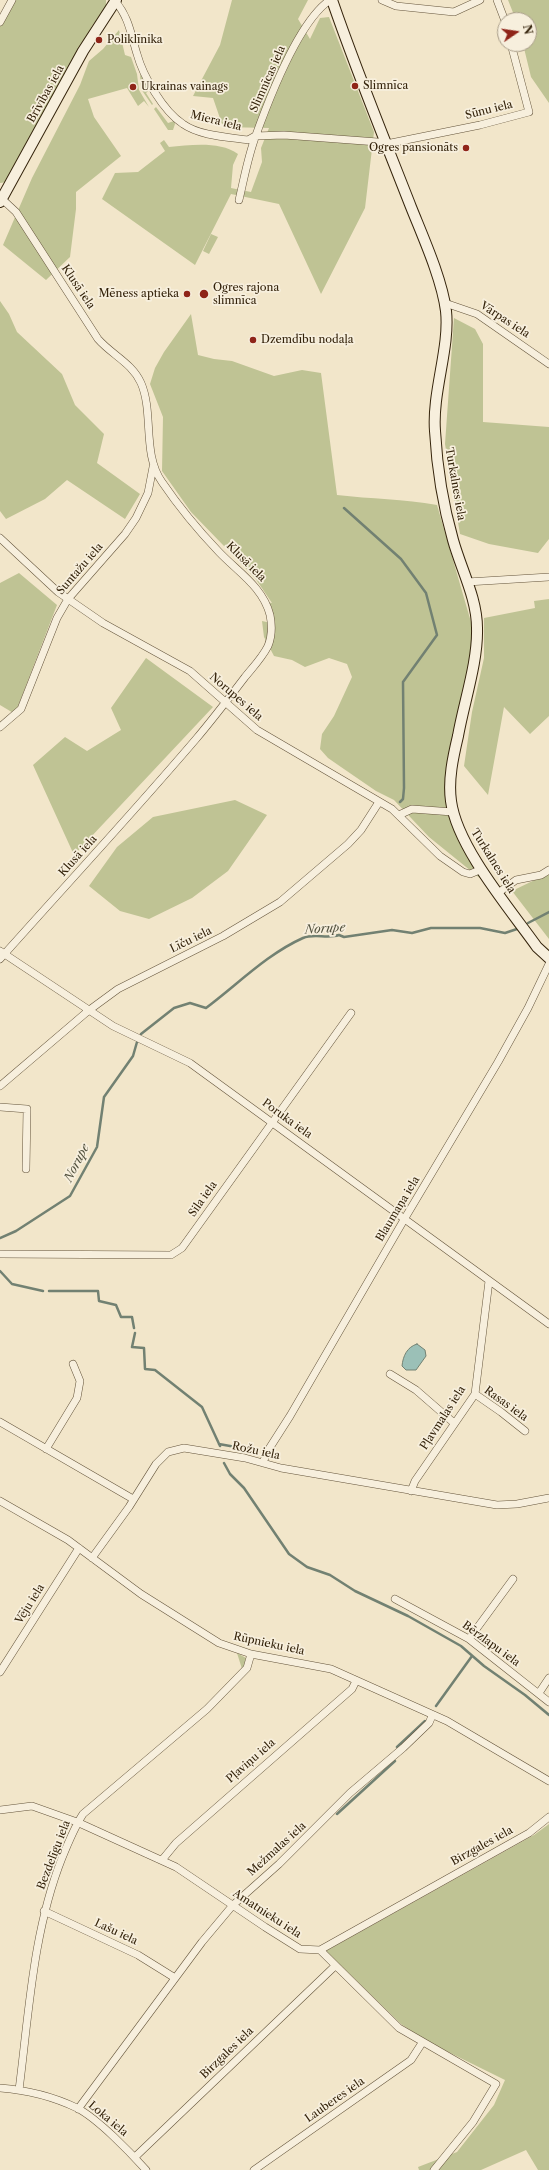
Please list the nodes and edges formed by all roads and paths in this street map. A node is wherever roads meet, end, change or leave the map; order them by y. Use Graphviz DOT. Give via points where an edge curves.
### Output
graph roads {
  1 [pos="12,0"];
  2 [pos="331,0"];
  3 [pos="382,0"];
  4 [pos="480,0"];
  5 [pos="497,0"];
  6 [pos="115,1"];
  7 [pos="502,12"];
  8 [pos="0,22"];
  9 [pos="513,52"];
  10 [pos="255,136"];
  11 [pos="386,143"];
  12 [pos="1,200"];
  13 [pos="239,200"];
  14 [pos="444,303"];
  15 [pos="549,364"];
  16 [pos="153,467"];
  17 [pos="0,538"];
  18 [pos="549,577"];
  19 [pos="467,582"];
  20 [pos="68,599"];
  21 [pos="226,702"];
  22 [pos="0,727"];
  23 [pos="379,802"];
  24 [pos="453,812"];
  25 [pos="399,815"];
  26 [pos="482,869"];
  27 [pos="549,870"];
  28 [pos="498,893"];
  29 [pos="1,955"];
  30 [pos="549,958"];
  31 [pos="549,964"];
  32 [pos="88,1011"];
  33 [pos="351,1013"];
  34 [pos="0,1086"];
  35 [pos="0,1107"];
  36 [pos="272,1121"];
  37 [pos="26,1169"];
  38 [pos="404,1218"];
  39 [pos="0,1254"];
  40 [pos="489,1281"];
  41 [pos="549,1324"];
  42 [pos="73,1364"];
  43 [pos="390,1374"];
  44 [pos="475,1394"];
  45 [pos="0,1422"];
  46 [pos="454,1423"];
  47 [pos="525,1431"];
  48 [pos="46,1449"];
  49 [pos="263,1463"];
  50 [pos="411,1490"];
  51 [pos="549,1498"];
  52 [pos="133,1499"];
  53 [pos="0,1501"];
  54 [pos="79,1548"];
  55 [pos="92,1558"];
  56 [pos="513,1579"];
  57 [pos="395,1599"];
  58 [pos="469,1639"];
  59 [pos="251,1654"];
  60 [pos="0,1671"];
  61 [pos="549,1678"];
  62 [pos="356,1681"];
  63 [pos="540,1693"];
  64 [pos="549,1702"];
  65 [pos="432,1716"];
  66 [pos="549,1781"];
  67 [pos="0,1810"];
  68 [pos="549,1817"];
  69 [pos="77,1822"];
  70 [pos="162,1860"];
  71 [pos="233,1905"];
  72 [pos="44,1911"];
  73 [pos="320,1950"];
  74 [pos="335,1966"];
  75 [pos="175,1978"];
  76 [pos="422,2043"];
  77 [pos="0,2088"];
  78 [pos="19,2090"];
  79 [pos="78,2109"];
  80 [pos="135,2157"];
  81 [pos="146,2170"];
  82 [pos="254,2170"];
  83 [pos="434,2170"];
  1 -- 8 [label="street"];
  2 -- 10 [label="street, Slimnīcas iela" via="314,13 279,78"];
  2 -- 11 [label="main road, Turkalnes iela"];
  3 -- 4 [label="street" via="396,6 454,12"];
  5 -- 7 [label="street"];
  6 -- 10 [label="street, Miera iela" via="127,18 144,73 175,118 184,125 209,133 248,140"];
  6 -- 12 [label="main road, Brīvības iela" via="83,51"];
  9 -- 11 [label="street, Sūnu iela" via="528,112"];
  10 -- 11 [label="street, Miera iela" via="284,135"];
  10 -- 13 [label="street, Slimnīcas iela"];
  11 -- 14 [label="main road, Turkalnes iela" via="422,236"];
  12 -- 16 [label="street, Klusā iela" via="16,212 98,339 123,360 139,379 145,396"];
  14 -- 15 [label="street, Vārpas iela" via="477,314"];
  14 -- 19 [label="main road, Turkalnes iela" via="445,333 437,390 435,430 443,496 453,540"];
  16 -- 20 [label="street, Suntažu iela" via="148,493 136,518"];
  16 -- 21 [label="street, Klusā iela" via="161,482 189,518 259,591 266,602 272,626 269,644"];
  17 -- 20 [label="street, Norupes iela"];
  18 -- 19 [label="street"];
  19 -- 24 [label="main road, Turkalnes iela" via="476,614 477,629 475,652 451,775"];
  20 -- 21 [label="street, Norupes iela" via="103,623 190,671"];
  20 -- 22 [label="street, Suntažu iela" via="57,618 21,709"];
  21 -- 23 [label="street, Norupes iela" via="257,730"];
  21 -- 29 [label="street, Klusā iela" via="163,778"];
  23 -- 25 [label="street, Norupes iela"];
  23 -- 32 [label="street, Līču iela" via="361,830 348,844 280,902 223,936 118,989"];
  24 -- 25 [label="street" via="412,809"];
  24 -- 26 [label="main road, Turkalnes iela" via="466,843"];
  25 -- 26 [label="street, Norupes iela" via="426,844 463,872 470,874"];
  26 -- 28 [label="main road, Turkalnes iela"];
  27 -- 28 [label="street" via="541,875 516,880"];
  28 -- 30 [label="main road, Turkalnes iela" via="537,947"];
  29 -- 32 [label="street, Poruka iela"];
  31 -- 38 [label="street, Blaumaņa iela" via="498,1062"];
  32 -- 34 [label="street, Līču iela"];
  32 -- 36 [label="street, Poruka iela" via="113,1026 190,1063"];
  33 -- 36 [label="street, Sila iela"];
  35 -- 37 [label="street" via="27,1109"];
  36 -- 38 [label="street, Poruka iela"];
  36 -- 39 [label="street, Sila iela" via="182,1248 172,1254"];
  38 -- 40 [label="street, Poruka iela"];
  38 -- 49 [label="street, Blaumaņa iela" via="267,1452"];
  40 -- 41 [label="street, Poruka iela"];
  40 -- 44 [label="street, Pļavmalas iela"];
  42 -- 48 [label="street" via="80,1381 77,1398"];
  43 -- 46 [label="street" via="416,1390"];
  44 -- 46 [label="street, Pļavmalas iela"];
  44 -- 47 [label="street, Rasas iela"];
  45 -- 48 [label="street"];
  46 -- 50 [label="street, Pļavmalas iela"];
  48 -- 52 [label="street"];
  49 -- 50 [label="street, Rožu iela"];
  49 -- 52 [label="street, Rožu iela" via="191,1448 176,1449 168,1452 156,1464"];
  50 -- 51 [label="street, Rožu iela" via="497,1505"];
  52 -- 55 [label="street, Rožu iela"];
  53 -- 54 [label="street, Rūpnieku iela"];
  54 -- 55 [label="street, Rūpnieku iela"];
  54 -- 60 [label="street, Vēju iela"];
  55 -- 59 [label="street, Rūpnieku iela" via="203,1635 229,1648"];
  56 -- 58 [label="street"];
  57 -- 58 [label="street, Bērzlapu iela"];
  58 -- 63 [label="street, Bērzlapu iela"];
  59 -- 62 [label="street, Rūpnieku iela" via="319,1665"];
  59 -- 69 [label="street, Bezdelīgu iela" via="247,1668 207,1709"];
  61 -- 63 [label="street"];
  62 -- 65 [label="street, Rūpnieku iela"];
  62 -- 70 [label="street, Pļaviņu iela" via="352,1689 182,1838"];
  63 -- 64 [label="street, Bērzlapu iela"];
  65 -- 66 [label="street, Rūpnieku iela" via="468,1732"];
  65 -- 71 [label="street, Mežmalas iela" via="429,1723 403,1748 350,1793"];
  67 -- 69 [label="street, Amatnieku iela" via="32,1806"];
  68 -- 73 [label="street, Birzgales iela" via="529,1832"];
  69 -- 70 [label="street, Amatnieku iela"];
  69 -- 72 [label="street, Bezdelīgu iela"];
  70 -- 71 [label="street, Amatnieku iela"];
  71 -- 73 [label="street, Amatnieku iela" via="300,1948"];
  71 -- 75 [label="street, Mežmalas iela"];
  72 -- 75 [label="street, Lašu iela" via="138,1955"];
  72 -- 78 [label="street, Bezdelīgu iela"];
  73 -- 74 [label="street"];
  74 -- 76 [label="street" via="399,2028"];
  74 -- 80 [label="street, Birzgales iela"];
  75 -- 79 [label="street, Mežmalas iela"];
  76 -- 82 [label="street, Lauberes iela" via="411,2060"];
  76 -- 83 [label="street" via="496,2084 473,2122"];
  77 -- 78 [label="street, Loka iela"];
  78 -- 79 [label="street, Loka iela" via="55,2099"];
  79 -- 80 [label="street, Loka iela"];
  80 -- 81 [label="street, Loka iela"];
}
